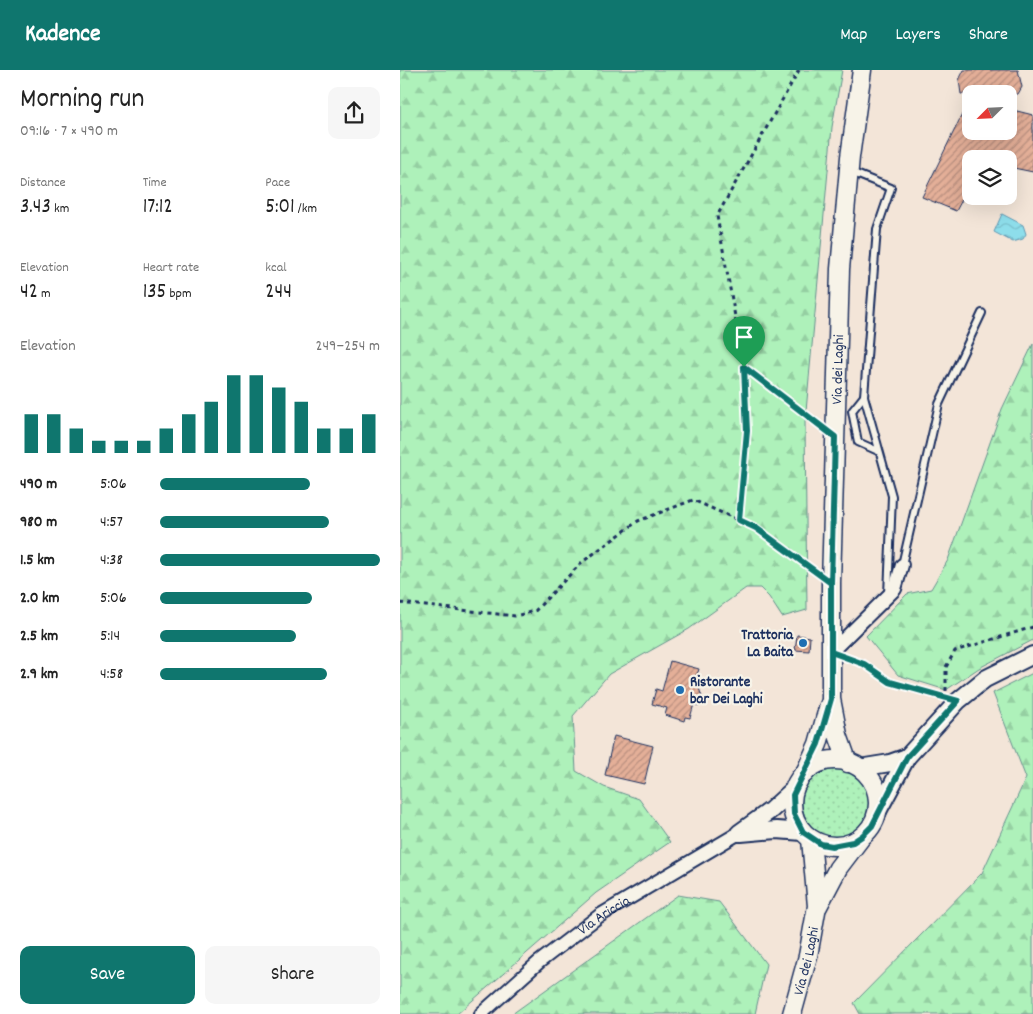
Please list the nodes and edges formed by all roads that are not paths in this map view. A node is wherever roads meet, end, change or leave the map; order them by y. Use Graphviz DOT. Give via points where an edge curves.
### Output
graph roads {
  1 [pos="862,70"];
  2 [pos="848,171"];
  3 [pos="982,313"];
  4 [pos="864,396"];
  5 [pos="878,451"];
  6 [pos="902,565"];
  7 [pos="888,596"];
  8 [pos="831,652"];
  9 [pos="1033,656"];
  10 [pos="831,699"];
  11 [pos="907,757"];
  12 [pos="854,765"];
  13 [pos="805,773"];
  14 [pos="795,788"];
  15 [pos="877,813"];
  16 [pos="739,833"];
  17 [pos="807,835"];
  18 [pos="862,836"];
  19 [pos="817,906"];
  20 [pos="482,1014"];
  21 [pos="792,1014"];
  1 -- 2 [label="main road, Via dei Laghi"];
  2 -- 4 [label="lane" via="891,188 877,229"];
  2 -- 8 [label="main road, Via dei Laghi" via="840,269"];
  3 -- 6 [label="lane" via="939,404"];
  4 -- 5 [label="lane"];
  4 -- 5 [label="lane" via="852,411 858,442"];
  5 -- 7 [label="lane" via="892,496"];
  6 -- 7 [label="street" via="894,589"];
  7 -- 8 [label="street"];
  8 -- 10 [label="main road, Via dei Laghi"];
  9 -- 11 [label="street" via="985,679 958,701"];
  10 -- 12 [label="main road, Via dei Laghi" via="838,735"];
  10 -- 13 [label="main road, Via dei Laghi" via="818,744"];
  11 -- 12 [label="street" via="890,763"];
  11 -- 15 [label="street"];
  12 -- 13 [label="main road" via="825,762"];
  12 -- 15 [label="main road" via="875,788"];
  13 -- 14 [label="main road"];
  14 -- 16 [label="street, Via Ariccia"];
  14 -- 17 [label="main road" via="794,814"];
  15 -- 18 [label="main road" via="872,826"];
  16 -- 17 [label="street, Via Ariccia" via="771,830"];
  16 -- 20 [label="street, Via Ariccia" via="594,919 527,972"];
  17 -- 18 [label="main road" via="821,844 842,846"];
  17 -- 19 [label="main road, Via dei Laghi"];
  18 -- 19 [label="main road, Via dei Laghi" via="838,868"];
  19 -- 21 [label="main road, Via dei Laghi" via="808,956"];
}
